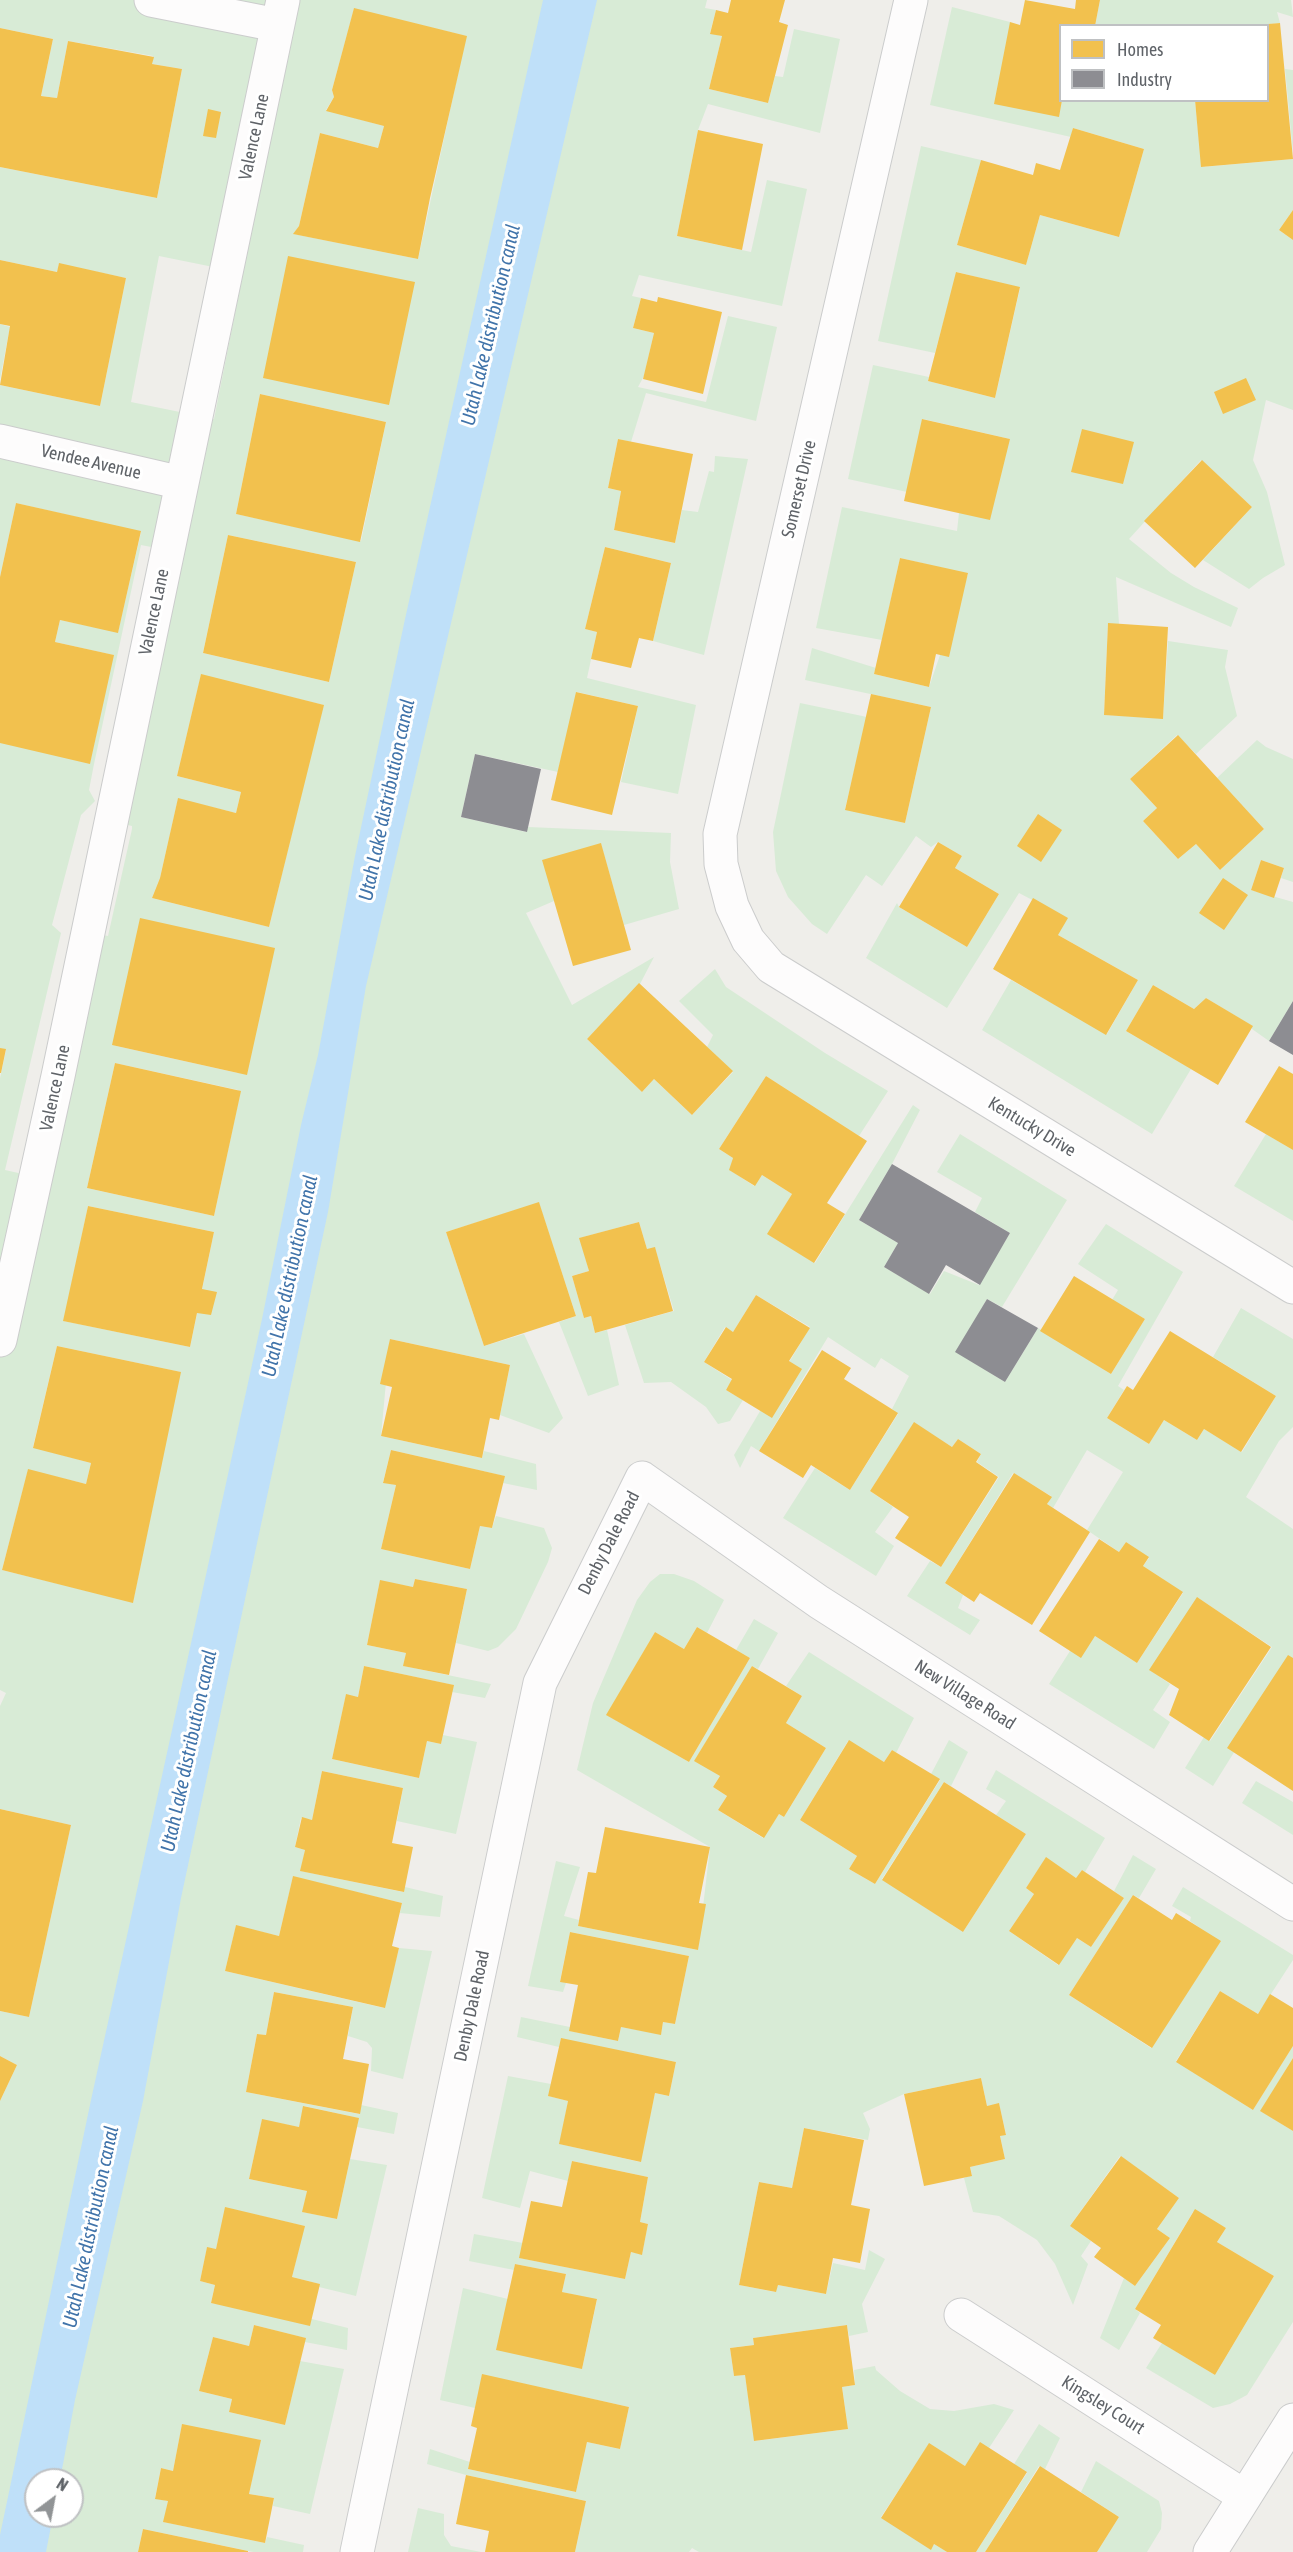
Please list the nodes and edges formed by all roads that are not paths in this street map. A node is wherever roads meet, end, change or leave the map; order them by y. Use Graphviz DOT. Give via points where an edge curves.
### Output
graph roads {
  1 [pos="152,0"];
  2 [pos="911,0"];
  3 [pos="280,13"];
  4 [pos="0,441"];
  5 [pos="182,483"];
  6 [pos="771,967"];
  7 [pos="13,1222"];
  8 [pos="1293,1287"];
  9 [pos="0,1340"];
  10 [pos="642,1478"];
  11 [pos="1293,1904"];
  12 [pos="961,2315"];
  13 [pos="1293,2420"];
  14 [pos="1244,2496"];
  15 [pos="357,2552"];
  16 [pos="1210,2552"];
  1 -- 3 [label="street"];
  2 -- 6 [label="street, Somerset Drive" via="720,834 721,864 732,906 748,940"];
  3 -- 5 [label="street, Valence Lane"];
  4 -- 5 [label="street, Vendee Avenue"];
  5 -- 7 [label="street, Valence Lane"];
  6 -- 8 [label="street, Kentucky Drive"];
  7 -- 9 [label="street, Valence Lane"];
  10 -- 11 [label="street, New Village Road" via="819,1602"];
  10 -- 15 [label="street, Denby Dale Road" via="540,1683"];
  12 -- 14 [label="street, Kingsley Court"];
  13 -- 14 [label="street"];
  14 -- 16 [label="street"];
}
